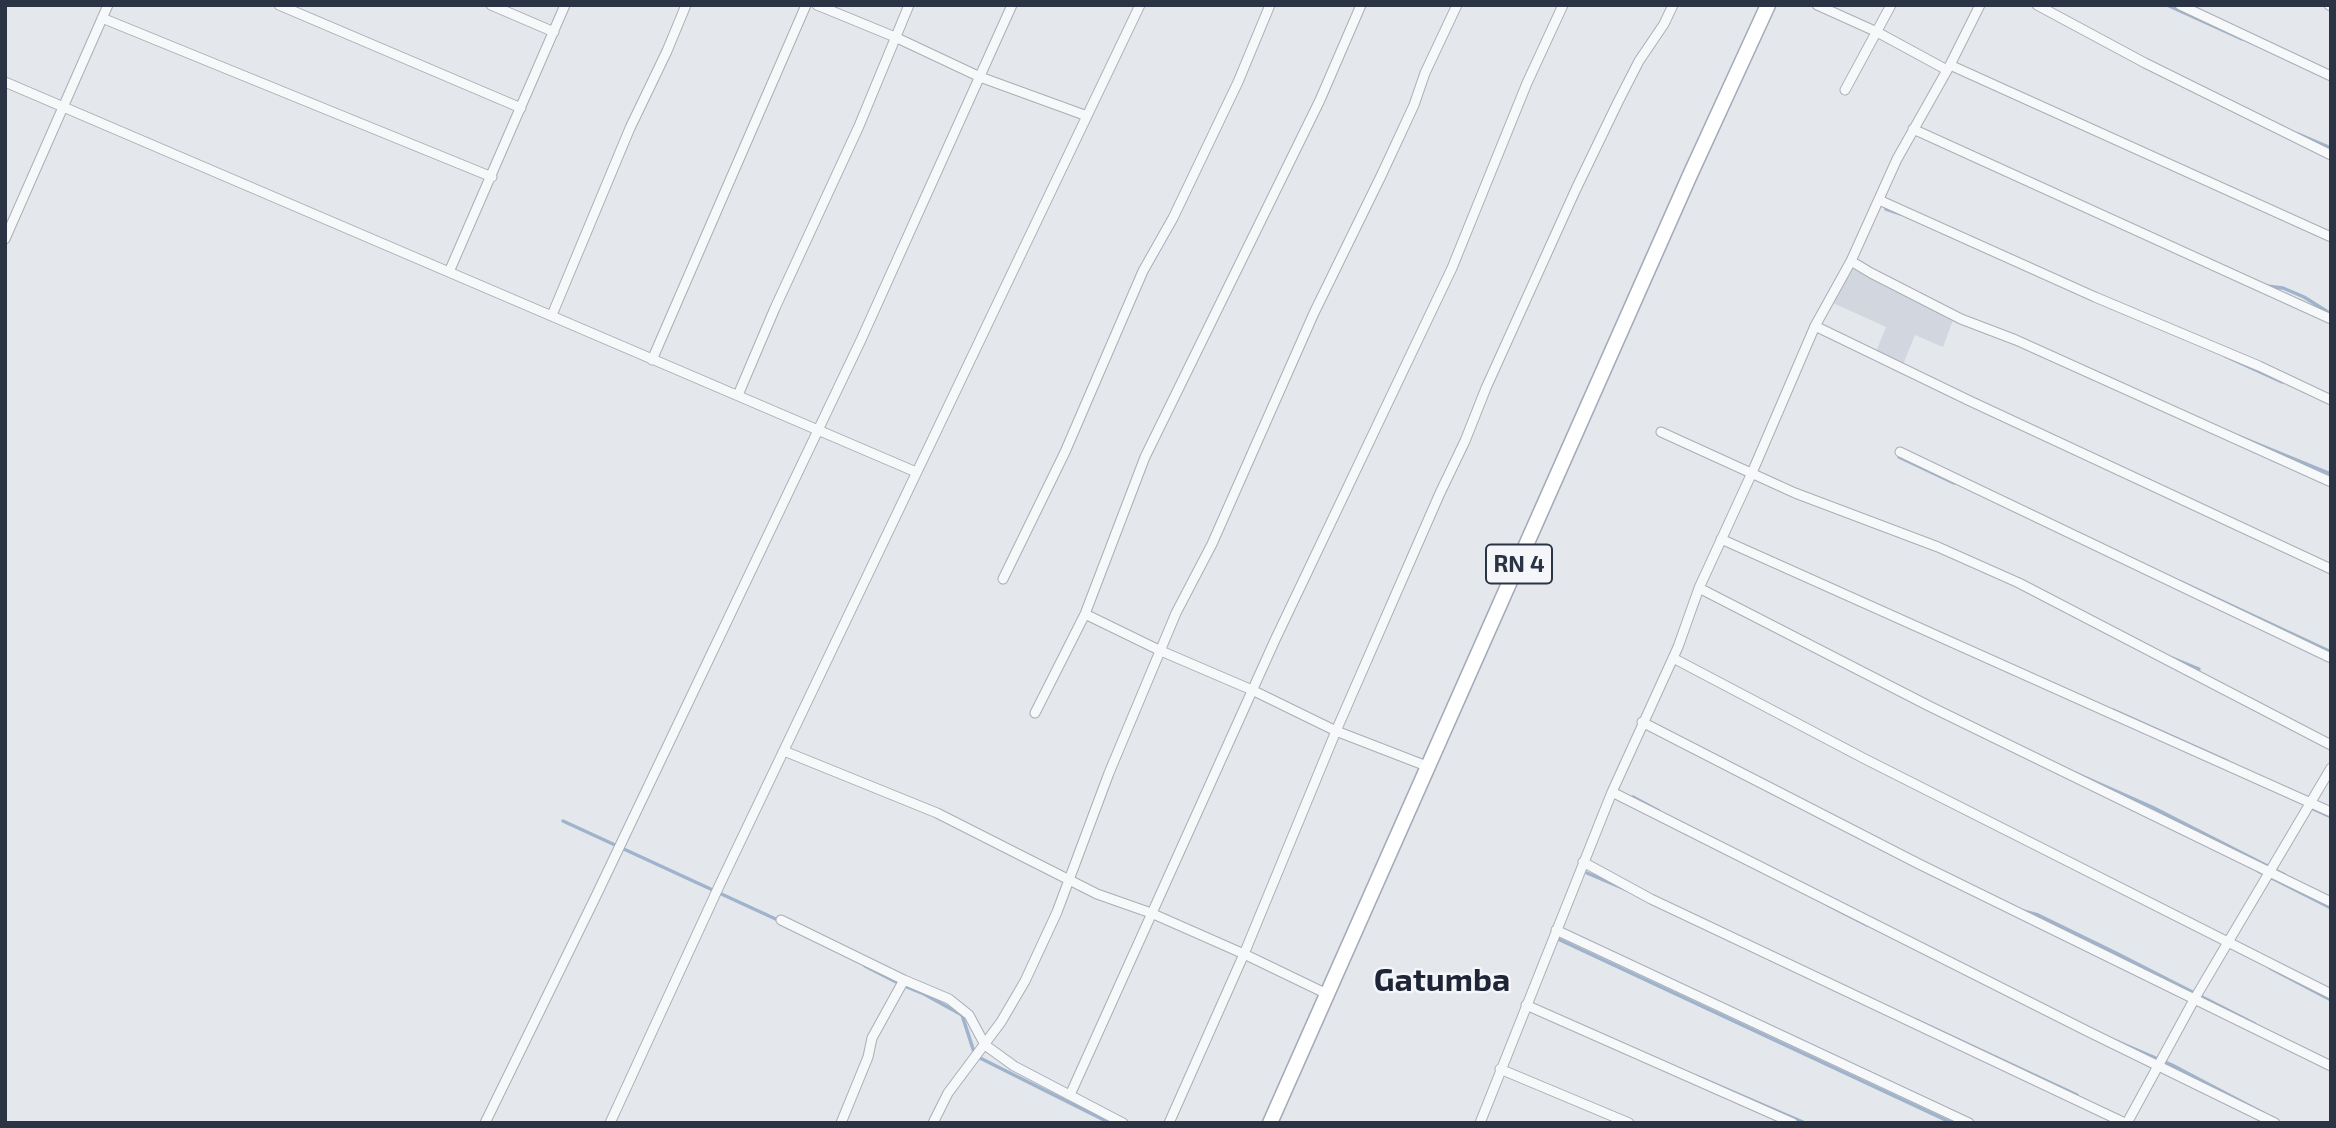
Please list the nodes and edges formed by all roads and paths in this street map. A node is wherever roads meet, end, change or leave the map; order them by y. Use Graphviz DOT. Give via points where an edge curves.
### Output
graph roads {
  1 [pos="108,5"];
  2 [pos="279,5"];
  3 [pos="491,5"];
  4 [pos="565,5"];
  5 [pos="686,5"];
  6 [pos="806,5"];
  7 [pos="817,5"];
  8 [pos="909,5"];
  9 [pos="1012,5"];
  10 [pos="1140,5"];
  11 [pos="1270,5"];
  12 [pos="1361,5"];
  13 [pos="1457,5"];
  14 [pos="1563,5"];
  15 [pos="1673,5"];
  16 [pos="1768,5"];
  17 [pos="1817,5"];
  18 [pos="1891,5"];
  19 [pos="1980,5"];
  20 [pos="2037,5"];
  21 [pos="2180,5"];
  22 [pos="102,18"];
  23 [pos="554,32"];
  24 [pos="1877,32"];
  25 [pos="895,37"];
  26 [pos="1949,68"];
  27 [pos="980,76"];
  28 [pos="2331,76"];
  29 [pos="5,82"];
  30 [pos="1845,90"];
  31 [pos="64,106"];
  32 [pos="521,108"];
  33 [pos="1087,116"];
  34 [pos="1913,130"];
  35 [pos="2331,155"];
  36 [pos="492,177"];
  37 [pos="1879,200"];
  38 [pos="2331,237"];
  39 [pos="5,239"];
  40 [pos="1851,261"];
  41 [pos="449,272"];
  42 [pos="552,315"];
  43 [pos="2331,318"];
  44 [pos="1815,326"];
  45 [pos="652,360"];
  46 [pos="738,395"];
  47 [pos="2331,400"];
  48 [pos="817,432"];
  49 [pos="1661,432"];
  50 [pos="1900,452"];
  51 [pos="916,472"];
  52 [pos="1752,475"];
  53 [pos="2331,482"];
  54 [pos="1721,539"];
  55 [pos="2331,569"];
  56 [pos="1003,579"];
  57 [pos="1699,588"];
  58 [pos="1085,614"];
  59 [pos="1161,651"];
  60 [pos="1673,658"];
  61 [pos="2331,658"];
  62 [pos="1252,690"];
  63 [pos="1035,713"];
  64 [pos="1642,723"];
  65 [pos="1336,731"];
  66 [pos="2331,745"];
  67 [pos="784,751"];
  68 [pos="1429,767"];
  69 [pos="2331,768"];
  70 [pos="1612,792"];
  71 [pos="2311,802"];
  72 [pos="2331,812"];
  73 [pos="1583,862"];
  74 [pos="2270,872"];
  75 [pos="1070,879"];
  76 [pos="2331,902"];
  77 [pos="1151,914"];
  78 [pos="781,920"];
  79 [pos="1556,930"];
  80 [pos="2229,941"];
  81 [pos="1244,954"];
  82 [pos="902,983"];
  83 [pos="1327,994"];
  84 [pos="2331,994"];
  85 [pos="2195,998"];
  86 [pos="1526,1005"];
  87 [pos="979,1052"];
  88 [pos="2160,1065"];
  89 [pos="2331,1066"];
  90 [pos="1500,1069"];
  91 [pos="1070,1095"];
  92 [pos="485,1123"];
  93 [pos="611,1123"];
  94 [pos="841,1123"];
  95 [pos="933,1123"];
  96 [pos="1124,1123"];
  97 [pos="1169,1123"];
  98 [pos="1270,1123"];
  99 [pos="1480,1123"];
  100 [pos="1629,1123"];
  101 [pos="1793,1123"];
  102 [pos="1969,1123"];
  103 [pos="2126,1123"];
  104 [pos="2275,1123"];
  1 -- 22 [label="street"];
  2 -- 32 [label="street"];
  3 -- 23 [label="street"];
  4 -- 23 [label="street"];
  5 -- 42 [label="street"];
  6 -- 45 [label="street"];
  7 -- 25 [label="street"];
  8 -- 25 [label="street"];
  9 -- 27 [label="street"];
  10 -- 33 [label="street"];
  11 -- 56 [label="street"];
  12 -- 58 [label="street" via="1145,457"];
  13 -- 59 [label="street"];
  14 -- 62 [label="street" via="1452,268"];
  15 -- 65 [label="street" via="1639,61 1576,189"];
  16 -- 68 [label="main road, RN 4"];
  17 -- 24 [label="street"];
  18 -- 24 [label="street"];
  19 -- 26 [label="street"];
  20 -- 35 [label="street"];
  21 -- 28 [label="street"];
  22 -- 31 [label="street"];
  22 -- 36 [label="street"];
  23 -- 32 [label="street"];
  24 -- 26 [label="street"];
  24 -- 30 [label="street"];
  25 -- 27 [label="street"];
  25 -- 46 [label="street"];
  26 -- 34 [label="street"];
  26 -- 38 [label="street"];
  27 -- 33 [label="street"];
  27 -- 48 [label="street"];
  29 -- 31 [label="street"];
  31 -- 39 [label="street"];
  31 -- 41 [label="street"];
  32 -- 36 [label="street"];
  33 -- 51 [label="street"];
  34 -- 37 [label="street"];
  34 -- 43 [label="street"];
  36 -- 41 [label="street"];
  37 -- 40 [label="street"];
  37 -- 47 [label="street"];
  40 -- 44 [label="street"];
  40 -- 53 [label="street" via="1961,319"];
  41 -- 42 [label="street"];
  42 -- 45 [label="street"];
  44 -- 52 [label="street"];
  44 -- 55 [label="street"];
  45 -- 46 [label="street"];
  46 -- 48 [label="street"];
  48 -- 51 [label="street"];
  48 -- 92 [label="street"];
  49 -- 52 [label="street"];
  50 -- 61 [label="street"];
  51 -- 67 [label="street"];
  52 -- 54 [label="street"];
  52 -- 66 [label="street" via="2019,583"];
  54 -- 57 [label="street"];
  54 -- 71 [label="street"];
  57 -- 60 [label="street"];
  57 -- 74 [label="street"];
  58 -- 59 [label="street"];
  58 -- 63 [label="street"];
  59 -- 62 [label="street"];
  59 -- 75 [label="street"];
  60 -- 64 [label="street"];
  60 -- 80 [label="street"];
  62 -- 65 [label="street"];
  62 -- 77 [label="street"];
  64 -- 70 [label="street"];
  64 -- 85 [label="street"];
  65 -- 68 [label="street"];
  65 -- 81 [label="street"];
  67 -- 75 [label="street" via="937,813"];
  67 -- 93 [label="street"];
  68 -- 83 [label="main road, RN 4"];
  69 -- 71 [label="street"];
  70 -- 73 [label="street"];
  70 -- 88 [label="street"];
  71 -- 72 [label="street"];
  71 -- 74 [label="street"];
  73 -- 79 [label="street"];
  73 -- 103 [label="street" via="1651,899"];
  74 -- 76 [label="street"];
  74 -- 80 [label="street"];
  75 -- 77 [label="street"];
  75 -- 87 [label="street" via="1025,981"];
  77 -- 81 [label="street"];
  77 -- 91 [label="street"];
  78 -- 82 [label="street"];
  79 -- 86 [label="street"];
  79 -- 102 [label="street"];
  80 -- 84 [label="street"];
  80 -- 85 [label="street"];
  81 -- 83 [label="street"];
  81 -- 97 [label="street"];
  82 -- 87 [label="street" via="949,999 969,1015"];
  82 -- 94 [label="street" via="872,1038"];
  83 -- 98 [label="main road, RN 4"];
  85 -- 88 [label="street"];
  85 -- 89 [label="street"];
  86 -- 90 [label="street"];
  86 -- 101 [label="street"];
  87 -- 91 [label="street"];
  87 -- 95 [label="street" via="948,1093"];
  88 -- 103 [label="street"];
  88 -- 104 [label="street"];
  90 -- 99 [label="street"];
  90 -- 100 [label="street"];
  91 -- 96 [label="street"];
}
